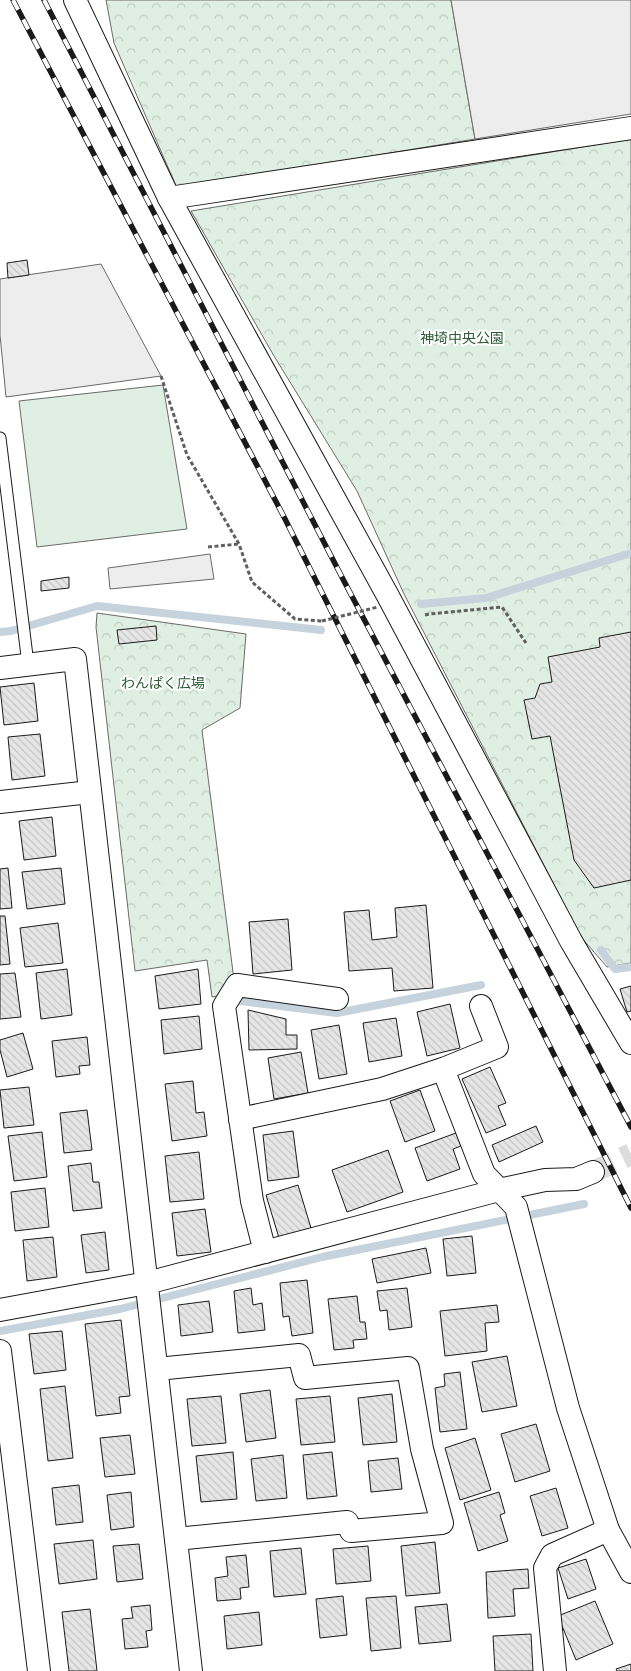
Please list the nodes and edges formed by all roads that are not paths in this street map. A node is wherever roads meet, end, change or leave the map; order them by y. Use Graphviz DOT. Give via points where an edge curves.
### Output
graph roads {
  1 [pos="75,0"];
  2 [pos="631,128"];
  3 [pos="168,198"];
  4 [pos="0,438"];
  5 [pos="27,653"];
  6 [pos="0,668"];
  7 [pos="90,792"];
  8 [pos="0,802"];
  9 [pos="337,999"];
  10 [pos="481,1006"];
  11 [pos="631,1043"];
  12 [pos="443,1069"];
  13 [pos="240,1119"];
  14 [pos="593,1172"];
  15 [pos="499,1190"];
  16 [pos="265,1252"];
  17 [pos="148,1296"];
  18 [pos="0,1310"];
  19 [pos="0,1351"];
  20 [pos="157,1369"];
  21 [pos="608,1530"];
  22 [pos="176,1539"];
  23 [pos="631,1572"];
  24 [pos="39,1671"];
  25 [pos="192,1671"];
  26 [pos="555,1671"];
  1 -- 3 [label="street"];
  2 -- 3 [label="street"];
  3 -- 11 [label="street" via="388,596 571,941"];
  4 -- 5 [label="lane"];
  5 -- 6 [label="street"];
  5 -- 7 [label="street" via="74,659"];
  7 -- 8 [label="street"];
  7 -- 17 [label="street"];
  9 -- 13 [label="street" via="237,985 224,1006"];
  10 -- 12 [label="street" via="497,1047"];
  12 -- 13 [label="street" via="382,1089"];
  12 -- 15 [label="street" via="484,1174"];
  13 -- 16 [label="street" via="252,1201"];
  14 -- 15 [label="street" via="576,1180 545,1180"];
  15 -- 16 [label="street"];
  15 -- 21 [label="street" via="519,1216 568,1408"];
  16 -- 17 [label="street"];
  17 -- 18 [label="street"];
  17 -- 20 [label="street"];
  19 -- 24 [label="street"];
  20 -- 22 [label="street"];
  20 -- 22 [label="street" via="299,1355 305,1378 408,1368 422,1449 442,1522 351,1531 347,1522"];
  21 -- 23 [label="street"];
  21 -- 26 [label="street" via="552,1555 545,1568"];
  22 -- 25 [label="street"];
}
